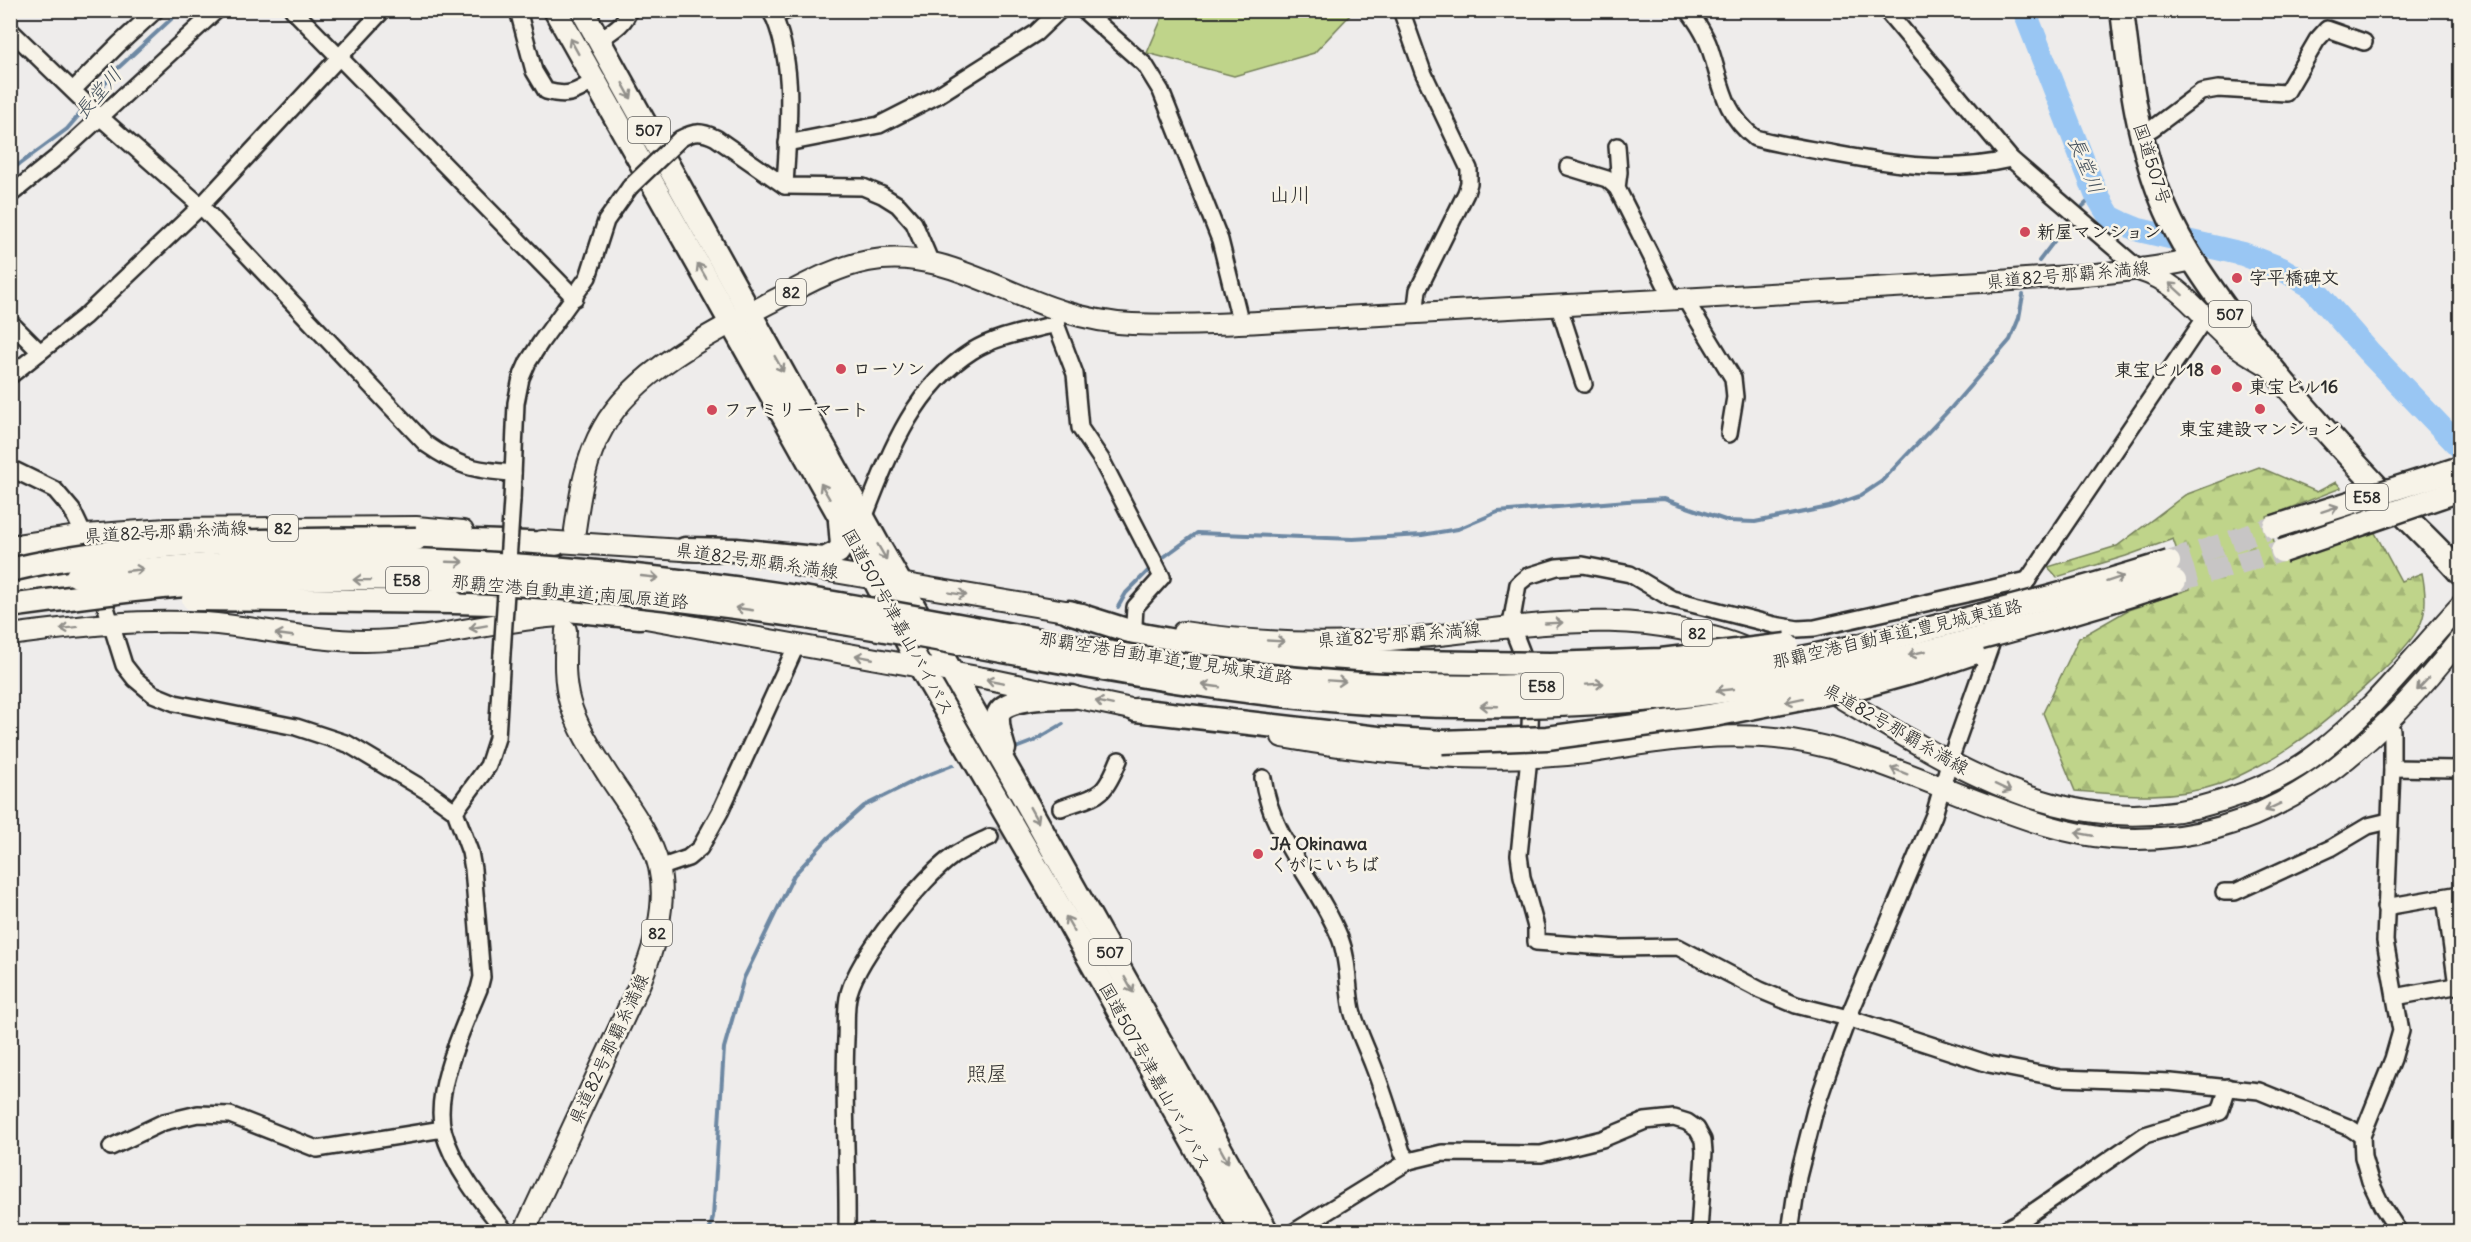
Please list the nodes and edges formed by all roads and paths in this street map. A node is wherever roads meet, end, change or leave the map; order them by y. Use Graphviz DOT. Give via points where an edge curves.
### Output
graph roads {
  1 [pos="156,10"];
  2 [pos="217,10"];
  3 [pos="293,10"];
  4 [pos="383,10"];
  5 [pos="518,10"];
  6 [pos="555,10"];
  7 [pos="582,10"];
  8 [pos="629,10"];
  9 [pos="789,10"];
  10 [pos="1060,10"];
  11 [pos="1083,10"];
  12 [pos="1401,10"];
  13 [pos="1688,10"];
  14 [pos="1886,10"];
  15 [pos="2122,10"];
  16 [pos="772,14"];
  17 [pos="10,30"];
  18 [pos="598,40"];
  19 [pos="2364,42"];
  20 [pos="339,58"];
  21 [pos="594,81"];
  22 [pos="73,90"];
  23 [pos="100,117"];
  24 [pos="2141,135"];
  25 [pos="787,143"];
  26 [pos="1617,146"];
  27 [pos="2011,159"];
  28 [pos="1568,167"];
  29 [pos="785,186"];
  30 [pos="1617,188"];
  31 [pos="10,195"];
  32 [pos="201,206"];
  33 [pos="2192,259"];
  34 [pos="931,263"];
  35 [pos="2140,270"];
  36 [pos="575,298"];
  37 [pos="1679,299"];
  38 [pos="1559,307"];
  39 [pos="1415,315"];
  40 [pos="741,317"];
  41 [pos="1059,318"];
  42 [pos="2205,318"];
  43 [pos="10,322"];
  44 [pos="1241,324"];
  45 [pos="40,352"];
  46 [pos="2269,366"];
  47 [pos="10,376"];
  48 [pos="1584,384"];
  49 [pos="1729,434"];
  50 [pos="10,468"];
  51 [pos="2460,468"];
  52 [pos="513,473"];
  53 [pos="2460,490"];
  54 [pos="840,516"];
  55 [pos="864,518"];
  56 [pos="2274,527"];
  57 [pos="575,530"];
  58 [pos="86,536"];
  59 [pos="556,544"];
  60 [pos="10,546"];
  61 [pos="685,549"];
  62 [pos="2282,551"];
  63 [pos="10,570"];
  64 [pos="2172,572"];
  65 [pos="2460,573"];
  66 [pos="874,579"];
  67 [pos="2028,580"];
  68 [pos="901,584"];
  69 [pos="10,585"];
  70 [pos="2085,599"];
  71 [pos="10,606"];
  72 [pos="2460,606"];
  73 [pos="1069,612"];
  74 [pos="10,617"];
  75 [pos="640,617"];
  76 [pos="110,623"];
  77 [pos="1134,624"];
  78 [pos="1511,625"];
  79 [pos="910,626"];
  80 [pos="566,630"];
  81 [pos="10,635"];
  82 [pos="2460,639"];
  83 [pos="797,644"];
  84 [pos="921,668"];
  85 [pos="953,673"];
  86 [pos="1072,697"];
  87 [pos="1136,710"];
  88 [pos="2388,723"];
  89 [pos="1529,757"];
  90 [pos="1119,760"];
  91 [pos="1949,763"];
  92 [pos="2460,764"];
  93 [pos="2392,768"];
  94 [pos="1012,777"];
  95 [pos="1263,778"];
  96 [pos="1942,787"];
  97 [pos="1061,808"];
  98 [pos="455,812"];
  99 [pos="2389,821"];
  100 [pos="990,837"];
  101 [pos="659,868"];
  102 [pos="2224,892"];
  103 [pos="2453,895"];
  104 [pos="2385,907"];
  105 [pos="2459,986"];
  106 [pos="2395,997"];
  107 [pos="1848,1018"];
  108 [pos="2228,1087"];
  109 [pos="443,1129"];
  110 [pos="2361,1136"];
  111 [pos="111,1147"];
  112 [pos="1409,1161"];
  113 [pos="1311,1227"];
  114 [pos="506,1232"];
  115 [pos="524,1232"];
  116 [pos="847,1232"];
  117 [pos="1243,1232"];
  118 [pos="1267,1232"];
  119 [pos="1294,1232"];
  120 [pos="1699,1232"];
  121 [pos="1790,1232"];
  122 [pos="1999,1232"];
  123 [pos="2399,1232"];
  1 -- 22 [label="street"];
  2 -- 23 [label="street"];
  3 -- 20 [label="street"];
  4 -- 20 [label="street"];
  5 -- 21 [label="street" via="534,71 546,91 561,95 576,92"];
  21 -- 6 [label="highway, 国道507号津嘉山バイパス / 507, one-way"];
  7 -- 18 [label="highway, 国道507号津嘉山バイパス / 507"];
  8 -- 18 [label="street" via="617,27"];
  9 -- 16 [label="street"];
  10 -- 25 [label="street" via="1036,33 938,95 879,125"];
  11 -- 44 [label="street" via="1145,65 1161,91 1220,240"];
  12 -- 39 [label="street" via="1423,72 1468,169 1469,183 1418,290"];
  13 -- 27 [label="street" via="1710,49 1734,117 1755,138 1903,166 1932,168"];
  14 -- 27 [label="street"];
  15 -- 24 [label="highway, 国道507号 / 507" via="2132,96"];
  16 -- 25 [label="street" via="782,38 790,82"];
  17 -- 22 [label="street"];
  18 -- 40 [label="highway, 国道507号津嘉山バイパス / 507, one-way"];
  19 -- 24 [label="street" via="2327,29 2286,93 2218,89 2201,92"];
  20 -- 32 [label="street"];
  20 -- 36 [label="street"];
  40 -- 21 [label="highway, 国道507号津嘉山バイパス / 507, one-way"];
  22 -- 23 [label="street"];
  23 -- 31 [label="street"];
  23 -- 32 [label="street"];
  24 -- 33 [label="highway, 国道507号 / 507" via="2167,212"];
  25 -- 29 [label="street"];
  26 -- 30 [label="street"];
  27 -- 35 [label="street"];
  28 -- 30 [label="street" via="1607,179"];
  29 -- 34 [label="street" via="863,187 882,195 898,205 914,223"];
  29 -- 36 [label="street, bridge" via="716,138 693,132 680,139 630,187 606,221 594,262"];
  30 -- 37 [label="street"];
  32 -- 45 [label="street" via="84,317"];
  32 -- 52 [label="street" via="426,444 450,460 479,470"];
  33 -- 35 [label="main road, 県道82号那覇糸満線 / 82"];
  33 -- 46 [label="highway, 国道507号 / 507"];
  34 -- 40 [label="main road, 県道82号那覇糸満線 / 82" via="902,258 840,268"];
  34 -- 41 [label="main road, 県道82号那覇糸満線 / 82" via="960,270"];
  35 -- 37 [label="main road, 県道82号那覇糸満線 / 82"];
  42 -- 35 [label="main road, one-way" via="2166,280"];
  36 -- 52 [label="street" via="541,342 521,378"];
  37 -- 38 [label="main road, 県道82号那覇糸満線 / 82"];
  37 -- 49 [label="street" via="1733,378 1735,398"];
  38 -- 39 [label="main road, 県道82号那覇糸満線 / 82"];
  38 -- 48 [label="street"];
  39 -- 44 [label="main road, 県道82号那覇糸満線 / 82"];
  54 -- 40 [label="highway, 国道507号津嘉山バイパス / 507, one-way"];
  40 -- 55 [label="highway, 国道507号津嘉山バイパス / 507, one-way"];
  40 -- 57 [label="main road, 県道82号那覇糸満線 / 82" via="658,369 633,388 616,408 593,448"];
  41 -- 44 [label="main road, 県道82号那覇糸満線 / 82" via="1124,324"];
  41 -- 55 [label="street" via="974,350 938,378 896,439"];
  41 -- 77 [label="street" via="1075,374 1080,428 1101,459 1162,577 1135,607"];
  42 -- 46 [label="main road" via="2234,344"];
  42 -- 67 [label="street"];
  43 -- 45 [label="street"];
  45 -- 47 [label="street"];
  46 -- 65 [label="highway, 国道507号 / 507"];
  50 -- 58 [label="street" via="55,490"];
  56 -- 51 [label="highway, E58, one-way, bridge"];
  52 -- 98 [label="street, bridge" via="497,738 488,765"];
  53 -- 62 [label="highway, E58, bridge"];
  54 -- 61 [label="highway" via="842,545 838,552 824,559 736,549"];
  54 -- 66 [label="highway, 国道507号津嘉山バイパス / 507"];
  55 -- 68 [label="highway, 国道507号津嘉山バイパス / 507, one-way"];
  58 -- 59 [label="main road, 県道82号那覇糸満線 / 82" via="167,529 416,527"];
  58 -- 60 [label="main road, 県道82号那覇糸満線 / 82"];
  58 -- 76 [label="street"];
  59 -- 61 [label="main road, 県道82号那覇糸満線 / 82"];
  59 -- 63 [label="highway, bridge" via="416,539 217,541 124,549"];
  61 -- 66 [label="main road, 県道82号那覇糸満線 / 82"];
  64 -- 70 [label="highway, 那覇空港自動車道;豊見城東道路 / E58, bridge"];
  66 -- 68 [label="main road, 県道82号那覇糸満線 / 82"];
  66 -- 84 [label="highway, 国道507号津嘉山バイパス / 507"];
  67 -- 78 [label="street" via="1798,629 1672,598 1630,573 1583,565 1557,567 1527,576 1518,584"];
  67 -- 91 [label="street" via="1999,622"];
  68 -- 73 [label="main road, 県道82号那覇糸満線 / 82, one-way"];
  68 -- 85 [label="highway, 国道507号津嘉山バイパス / 507"];
  69 -- 79 [label="highway, 那覇空港自動車道;南風原道路 / E58, one-way, bridge" via="232,563 456,562 697,582 804,598"];
  70 -- 73 [label="highway, bridge" via="1722,654 1599,663 1285,658 1142,634"];
  70 -- 79 [label="highway, 那覇空港自動車道;豊見城東道路 / E58, bridge" via="1869,665 1737,689 1617,702 1503,707 1385,704 1274,695 1162,679"];
  70 -- 87 [label="highway, one-way, bridge" via="1932,668 1863,686 1662,723 1548,738 1442,742 1378,738"];
  79 -- 71 [label="highway, 那覇空港自動車道;南風原道路 / E58, one-way, bridge" via="596,591 456,581 236,582 166,586"];
  91 -- 72 [label="main road, 県道82号那覇糸満線 / 82, one-way" via="2012,792 2070,809 2108,815 2151,815 2203,807 2288,774 2319,753 2372,704"];
  73 -- 77 [label="main road, 県道82号那覇糸満線 / 82"];
  74 -- 75 [label="highway, bridge" via="199,598 493,603"];
  75 -- 76 [label="main road, 県道82号那覇糸満線, one-way" via="531,618 424,638 365,641 295,636 209,623"];
  75 -- 83 [label="main road, 県道82号那覇糸満線"];
  76 -- 81 [label="main road, 県道82号那覇糸満線, one-way"];
  76 -- 98 [label="street" via="124,665 153,694 175,703 296,727 348,744"];
  77 -- 78 [label="main road, 県道82号那覇糸満線 / 82, one-way" via="1236,639 1336,643"];
  78 -- 89 [label="street" via="1532,681"];
  78 -- 91 [label="main road, 県道82号那覇糸満線 / 82, one-way" via="1634,621 1713,636 1800,672"];
  80 -- 101 [label="main road, 県道82号那覇糸満線 / 82" via="565,673 576,719 632,810"];
  82 -- 88 [label="main road, 県道82号那覇糸満線, one-way"];
  84 -- 83 [label="main road, 県道82号那覇糸満線, one-way"];
  83 -- 101 [label="street" via="700,848 688,858"];
  84 -- 85 [label="main road, 県道82号那覇糸満線"];
  117 -- 84 [label="highway, 国道507号津嘉山バイパス / 507, one-way"];
  86 -- 85 [label="main road, 県道82号那覇糸満線, one-way"];
  85 -- 94 [label="highway, 国道507号津嘉山バイパス / 507"];
  87 -- 86 [label="main road, 県道82号那覇糸満線, one-way"];
  86 -- 94 [label="highway" via="1019,701 1000,710 998,727"];
  87 -- 89 [label="main road, 県道82号那覇糸満線" via="1378,753"];
  88 -- 93 [label="street" via="2392,730"];
  88 -- 96 [label="main road, 県道82号那覇糸満線, one-way" via="2341,765 2301,792 2230,825 2180,836 2136,839 2086,834 2029,820"];
  96 -- 89 [label="main road, 県道82号那覇糸満線, one-way" via="1861,756 1778,738 1710,737"];
  89 -- 107 [label="street" via="1519,855 1536,942 1618,948 1678,947 1760,990 1796,1005"];
  90 -- 97 [label="street" via="1107,788"];
  91 -- 96 [label="street"];
  92 -- 93 [label="street" via="2456,769"];
  93 -- 99 [label="street"];
  94 -- 118 [label="highway, 国道507号津嘉山バイパス / 507, one-way"];
  95 -- 112 [label="street" via="1276,823 1341,940 1360,1036 1402,1152"];
  96 -- 107 [label="street" via="1934,815"];
  98 -- 109 [label="street" via="470,852 482,963 480,989 448,1070 442,1096"];
  99 -- 102 [label="street" via="2368,826 2331,848 2235,892"];
  99 -- 104 [label="street"];
  100 -- 116 [label="street" via="954,855 932,874 879,938 849,994 845,1062"];
  101 -- 115 [label="main road, 県道82号那覇糸満線 / 82" via="659,923 651,956"];
  103 -- 104 [label="street"];
  103 -- 105 [label="street"];
  104 -- 106 [label="street" via="2385,941"];
  105 -- 106 [label="street"];
  106 -- 110 [label="street" via="2401,1031"];
  107 -- 108 [label="street" via="1989,1064 2060,1078"];
  107 -- 121 [label="street" via="1815,1110 1798,1177"];
  108 -- 110 [label="street" via="2259,1091"];
  108 -- 122 [label="street" via="2220,1112 2145,1135"];
  109 -- 111 [label="street" via="317,1149 230,1115 198,1114 164,1122"];
  109 -- 114 [label="street" via="464,1173"];
  110 -- 123 [label="street" via="2370,1181"];
  112 -- 113 [label="street"];
  112 -- 120 [label="street" via="1442,1153 1541,1154 1602,1139 1645,1121 1674,1118 1697,1129 1703,1140"];
  113 -- 119 [label="street"];
}
